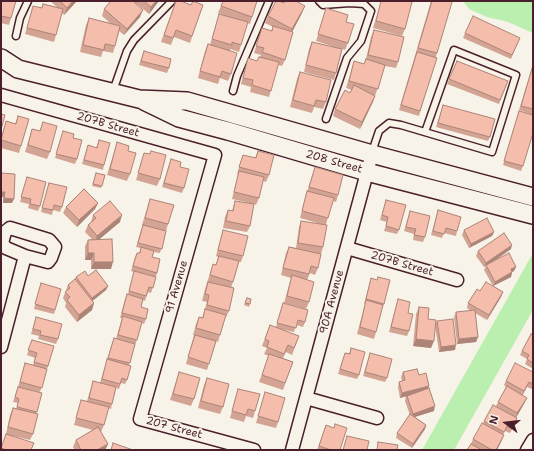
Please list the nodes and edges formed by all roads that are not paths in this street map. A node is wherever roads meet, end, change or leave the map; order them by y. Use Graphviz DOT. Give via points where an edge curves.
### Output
graph roads {
  1 [pos="28,1"];
  2 [pos="172,1"];
  3 [pos="269,1"];
  4 [pos="319,1"];
  5 [pos="16,36"];
  6 [pos="1,58"];
  7 [pos="18,69"];
  8 [pos="1,70"];
  9 [pos="232,91"];
  10 [pos="113,92"];
  11 [pos="1,95"];
  12 [pos="138,99"];
  13 [pos="326,119"];
  14 [pos="425,132"];
  15 [pos="372,154"];
  16 [pos="214,155"];
  17 [pos="367,172"];
  18 [pos="533,197"];
  19 [pos="533,215"];
  20 [pos="347,248"];
  21 [pos="25,256"];
  22 [pos="457,280"];
  23 [pos="1,347"];
  24 [pos="306,398"];
  25 [pos="376,418"];
  26 [pos="140,419"];
  27 [pos="533,440"];
  28 [pos="254,450"];
  29 [pos="292,450"];
  30 [pos="527,450"];
  1 -- 5 [label="lane" via="20,18"];
  2 -- 10 [label="lane" via="127,50"];
  3 -- 9 [label="lane"];
  4 -- 13 [label="lane" via="323,5 364,4 371,11 361,41 347,58"];
  6 -- 7 [label="main road, 208 Street"];
  7 -- 8 [label="main road, 208 Street"];
  7 -- 10 [label="main road, 208 Street"];
  10 -- 12 [label="main road, 208 Street"];
  11 -- 16 [label="street, 207B Street"];
  12 -- 15 [label="main road, 208 Street" via="187,101"];
  12 -- 17 [label="main road, 208 Street" via="179,118"];
  14 -- 14 [label="lane" via="492,152 516,75 454,50"];
  14 -- 15 [label="lane" via="389,123 378,131"];
  15 -- 17 [label="street, 90A Avenue"];
  15 -- 18 [label="main road, 208 Street"];
  16 -- 26 [label="street, 91 Avenue"];
  17 -- 19 [label="main road, 208 Street"];
  17 -- 20 [label="street, 90A Avenue"];
  20 -- 22 [label="street, 207B Street"];
  20 -- 24 [label="street, 90A Avenue"];
  21 -- 23 [label="street"];
  24 -- 25 [label="street"];
  24 -- 29 [label="street, 90A Avenue"];
  26 -- 28 [label="street, 207 Street"];
  27 -- 30 [label="street"];
}
